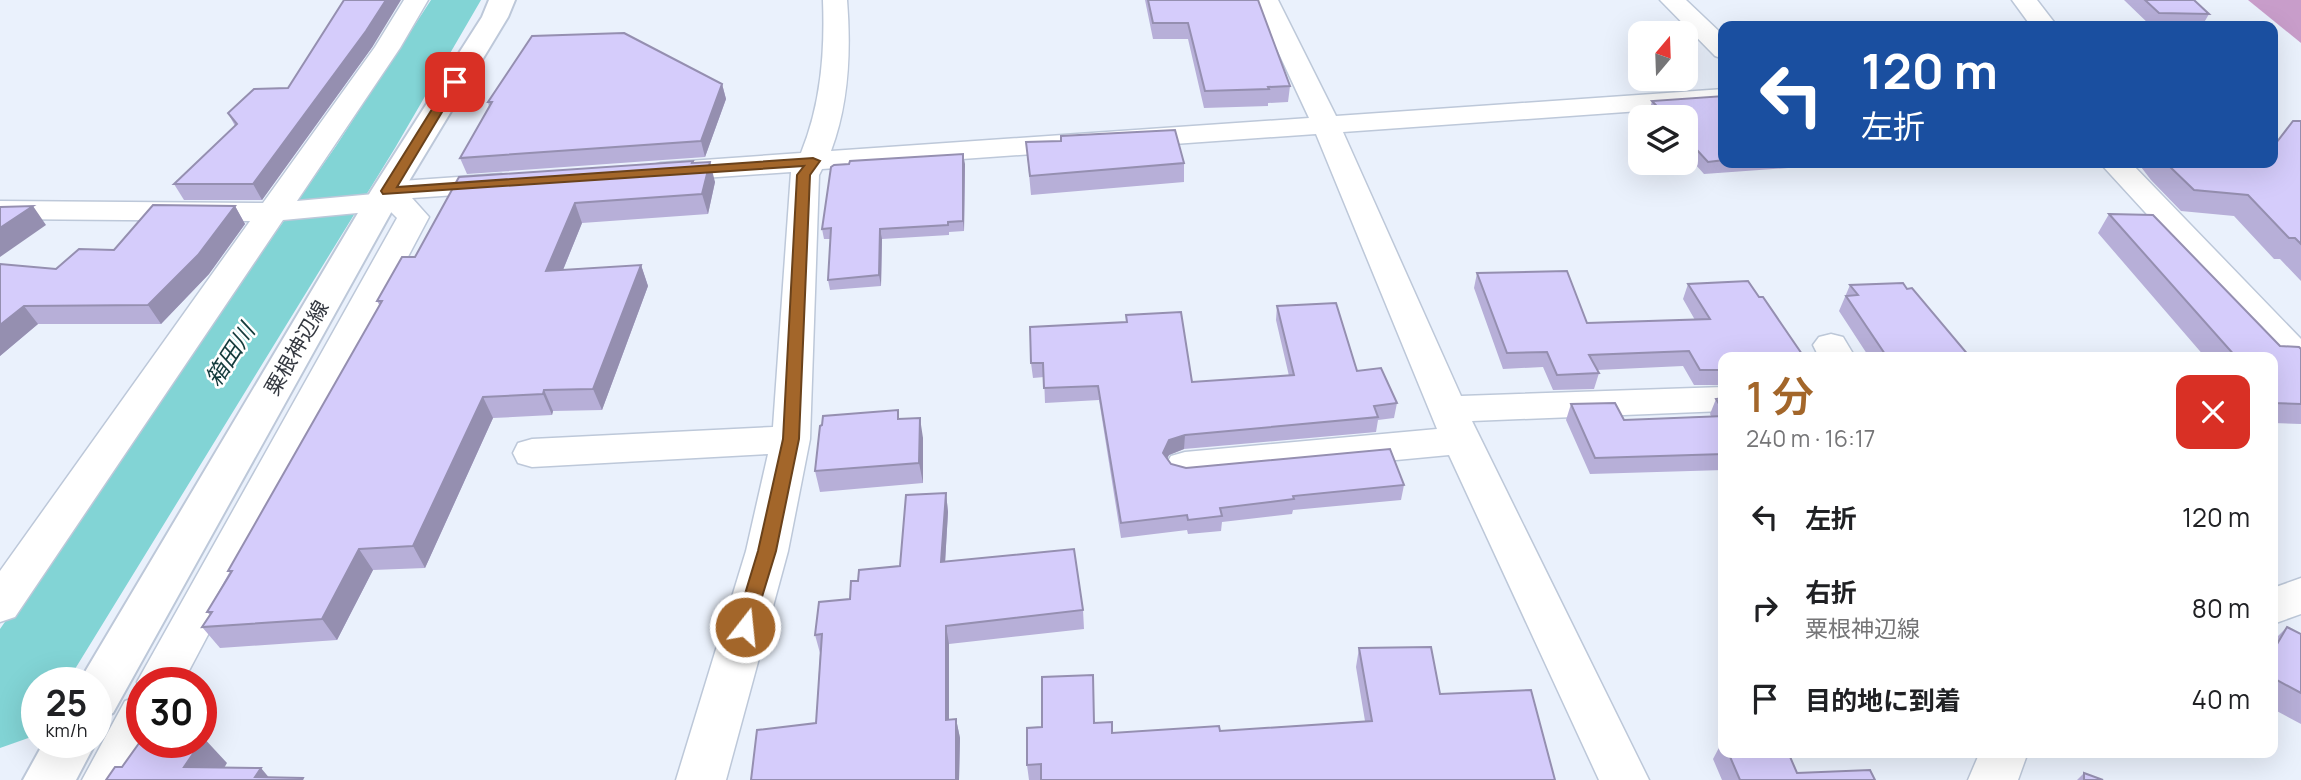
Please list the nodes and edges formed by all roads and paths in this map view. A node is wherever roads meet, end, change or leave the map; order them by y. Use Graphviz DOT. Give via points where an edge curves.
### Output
graph roads {
  1 [pos="416,0"];
  2 [pos="502,0"];
  3 [pos="835,0"];
  4 [pos="1266,0"];
  5 [pos="1672,0"];
  6 [pos="2024,0"];
  7 [pos="2040,21"];
  8 [pos="1718,45"];
  9 [pos="1718,97"];
  10 [pos="1326,125"];
  11 [pos="813,161"];
  12 [pos="2120,168"];
  13 [pos="635,174"];
  14 [pos="525,182"];
  15 [pos="384,197"];
  16 [pos="0,210"];
  17 [pos="273,212"];
  18 [pos="2301,359"];
  19 [pos="1718,400"];
  20 [pos="1455,425"];
  21 [pos="791,439"];
  22 [pos="532,453"];
  23 [pos="1185,466"];
  24 [pos="2301,595"];
  25 [pos="0,605"];
  26 [pos="2278,605"];
  27 [pos="168,667"];
  28 [pos="112,670"];
  29 [pos="126,745"];
  30 [pos="62,758"];
  31 [pos="2002,758"];
  32 [pos="49,780"];
  33 [pos="107,780"];
  34 [pos="701,780"];
  35 [pos="1624,780"];
  36 [pos="1993,780"];
  1 -- 17 [label="street"];
  2 -- 15 [label="main road, 粟根神辺線"];
  3 -- 11 [label="street" via="835,88"];
  4 -- 10 [label="street"];
  5 -- 8 [label="street"];
  6 -- 7 [label="street"];
  9 -- 10 [label="street"];
  10 -- 11 [label="street"];
  10 -- 20 [label="street"];
  11 -- 13 [label="street"];
  11 -- 21 [label="street" via="804,175"];
  12 -- 18 [label="street"];
  14 -- 15 [label="street"];
  15 -- 17 [label="street"];
  15 -- 27 [label="street" via="413,216"];
  15 -- 28 [label="main road, 粟根神辺線"];
  16 -- 17 [label="street"];
  17 -- 25 [label="street"];
  19 -- 20 [label="street"];
  20 -- 23 [label="street"];
  20 -- 35 [label="street"];
  21 -- 22 [label="street"];
  21 -- 34 [label="street" via="767,551"];
  24 -- 26 [label="street"];
  29 -- 33 [label="street"];
  30 -- 32 [label="main road"];
  31 -- 36 [label="street"];
}
